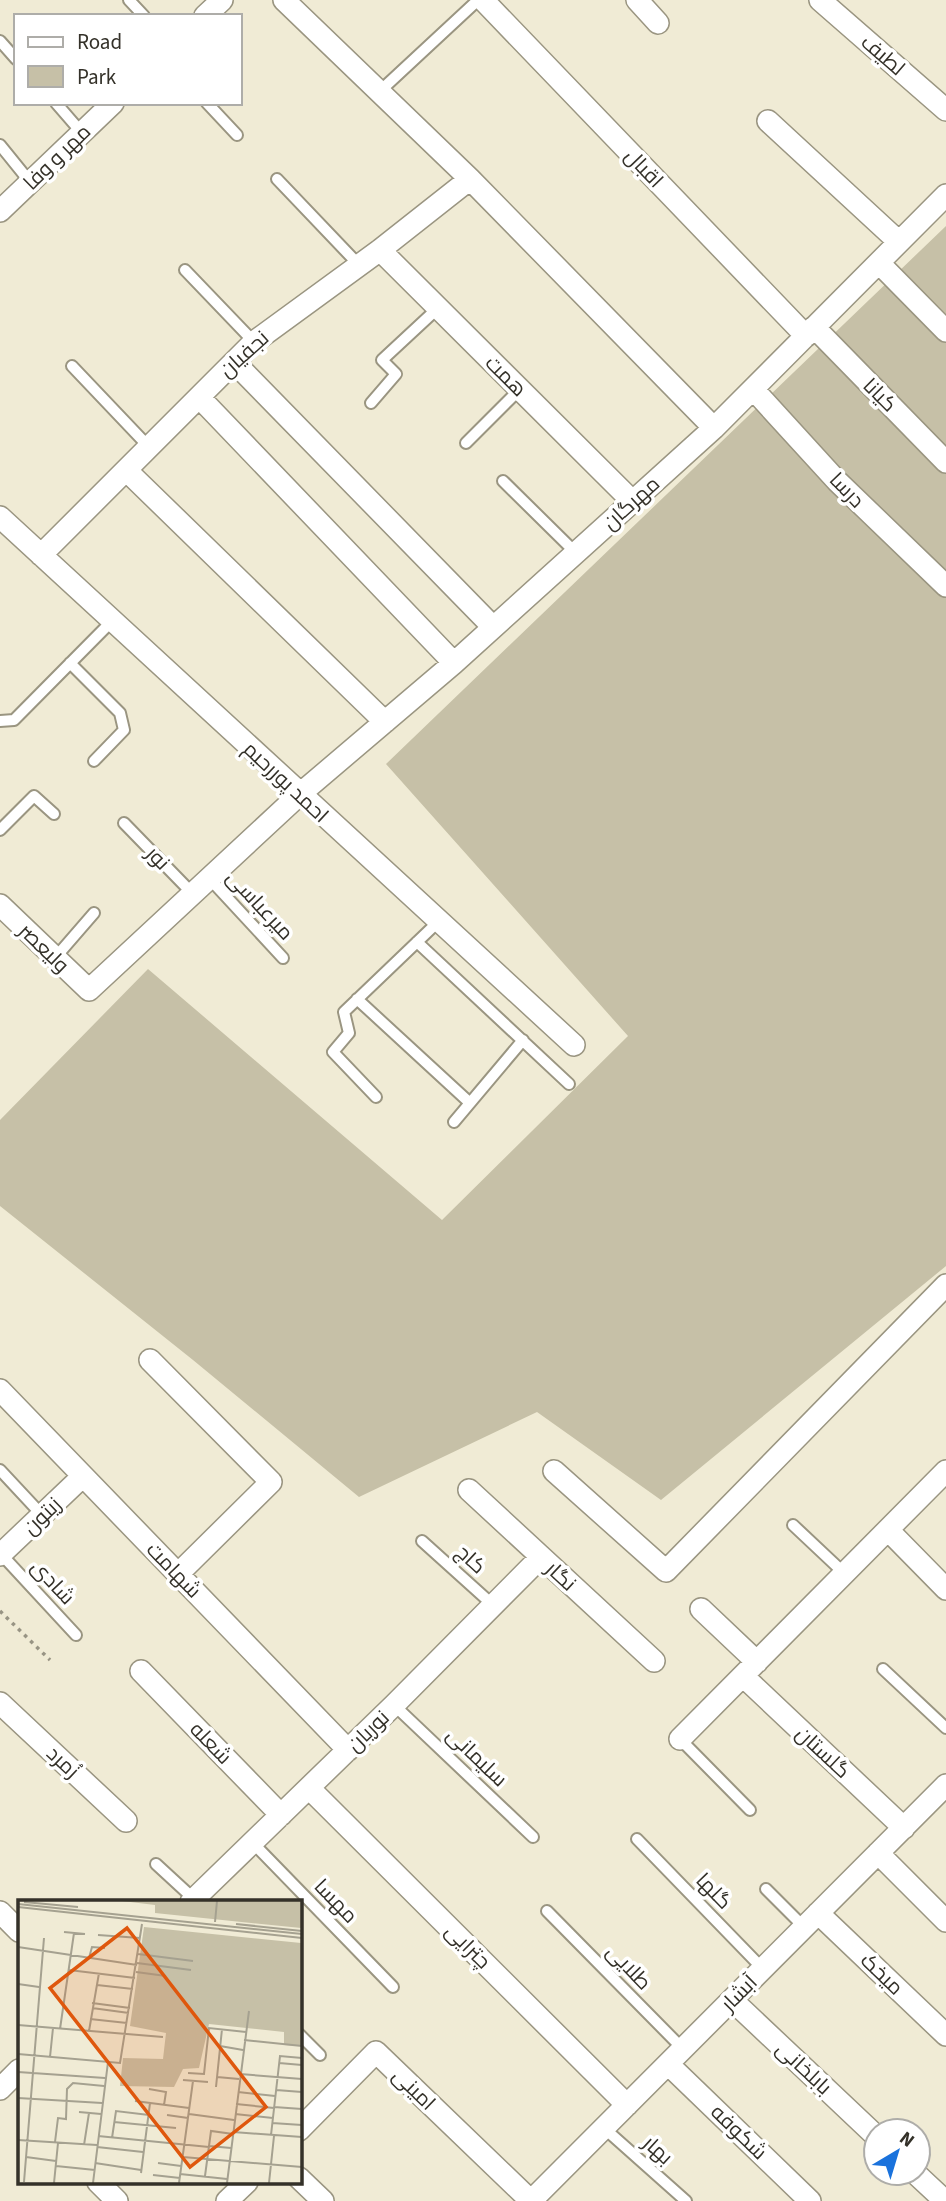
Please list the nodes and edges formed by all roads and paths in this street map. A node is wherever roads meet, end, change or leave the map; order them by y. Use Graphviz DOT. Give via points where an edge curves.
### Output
graph roads {
  1 [pos="129,0"];
  2 [pos="222,0"];
  3 [pos="285,0"];
  4 [pos="483,0"];
  5 [pos="637,0"];
  6 [pos="820,0"];
  7 [pos="142,14"];
  8 [pos="207,14"];
  9 [pos="658,23"];
  10 [pos="0,41"];
  11 [pos="14,57"];
  12 [pos="379,92"];
  13 [pos="58,105"];
  14 [pos="112,105"];
  15 [pos="209,105"];
  16 [pos="946,110"];
  17 [pos="768,121"];
  18 [pos="82,133"];
  19 [pos="237,135"];
  20 [pos="0,145"];
  21 [pos="277,179"];
  22 [pos="470,180"];
  23 [pos="30,182"];
  24 [pos="946,195"];
  25 [pos="0,211"];
  26 [pos="899,242"];
  27 [pos="380,250"];
  28 [pos="879,263"];
  29 [pos="359,265"];
  30 [pos="185,270"];
  31 [pos="438,308"];
  32 [pos="946,331"];
  33 [pos="810,332"];
  34 [pos="254,342"];
  35 [pos="234,362"];
  36 [pos="72,366"];
  37 [pos="753,389"];
  38 [pos="519,390"];
  39 [pos="199,397"];
  40 [pos="371,403"];
  41 [pos="714,428"];
  42 [pos="466,443"];
  43 [pos="149,447"];
  44 [pos="946,462"];
  45 [pos="126,470"];
  46 [pos="503,481"];
  47 [pos="632,501"];
  48 [pos="0,517"];
  49 [pos="576,552"];
  50 [pos="41,555"];
  51 [pos="946,586"];
  52 [pos="112,621"];
  53 [pos="493,628"];
  54 [pos="70,663"];
  55 [pos="454,663"];
  56 [pos="0,721"];
  57 [pos="385,722"];
  58 [pos="94,761"];
  59 [pos="300,794"];
  60 [pos="54,814"];
  61 [pos="124,823"];
  62 [pos="0,830"];
  63 [pos="209,878"];
  64 [pos="192,894"];
  65 [pos="1,909"];
  66 [pos="94,913"];
  67 [pos="439,921"];
  68 [pos="417,942"];
  69 [pos="55,958"];
  70 [pos="283,958"];
  71 [pos="89,990"];
  72 [pos="357,999"];
  73 [pos="523,1040"];
  74 [pos="574,1045"];
  75 [pos="569,1084"];
  76 [pos="376,1097"];
  77 [pos="470,1103"];
  78 [pos="454,1122"];
  79 [pos="946,1285"];
  80 [pos="150,1360"];
  81 [pos="0,1390"];
  82 [pos="0,1471"];
  83 [pos="554,1471"];
  84 [pos="946,1471"];
  85 [pos="83,1476"];
  86 [pos="469,1490"];
  87 [pos="42,1515"];
  88 [pos="793,1525"];
  89 [pos="888,1530"];
  90 [pos="422,1541"];
  91 [pos="0,1554"];
  92 [pos="541,1557"];
  93 [pos="844,1573"];
  94 [pos="178,1574"];
  95 [pos="946,1589"];
  96 [pos="493,1605"];
  97 [pos="701,1609"];
  98 [pos="0,1611"];
  99 [pos="76,1635"];
  100 [pos="50,1660"];
  101 [pos="654,1661"];
  102 [pos="750,1669"];
  103 [pos="883,1670"];
  104 [pos="141,1671"];
  105 [pos="0,1703"];
  106 [pos="394,1705"];
  107 [pos="946,1728"];
  108 [pos="680,1739"];
  109 [pos="348,1750"];
  110 [pos="309,1788"];
  111 [pos="944,1792"];
  112 [pos="750,1810"];
  113 [pos="281,1815"];
  114 [pos="126,1821"];
  115 [pos="904,1828"];
  116 [pos="533,1837"];
  117 [pos="637,1839"];
  118 [pos="252,1842"];
  119 [pos="878,1853"];
  120 [pos="156,1864"];
  121 [pos="766,1889"];
  122 [pos="193,1900"];
  123 [pos="547,1911"];
  124 [pos="0,1912"];
  125 [pos="811,1920"];
  126 [pos="946,1921"];
  127 [pos="18,1930"];
  128 [pos="763,1969"];
  129 [pos="393,1987"];
  130 [pos="732,2000"];
  131 [pos="946,2035"];
  132 [pos="301,2036"];
  133 [pos="320,2055"];
  134 [pos="675,2056"];
  135 [pos="627,2105"];
  136 [pos="862,2123"];
  137 [pos="604,2127"];
  138 [pos="301,2128"];
  139 [pos="301,2180"];
  140 [pos="100,2184"];
  141 [pos="245,2184"];
  142 [pos="930,2187"];
  143 [pos="537,2199"];
  144 [pos="117,2201"];
  145 [pos="228,2201"];
  146 [pos="323,2201"];
  147 [pos="686,2201"];
  148 [pos="810,2201"];
  149 [pos="945,2201"];
  1 -- 7 [label="lane"];
  2 -- 8 [label="street"];
  3 -- 12 [label="street"];
  4 -- 12 [label="lane"];
  4 -- 33 [label="street, اقبال"];
  5 -- 9 [label="street"];
  6 -- 16 [label="street, لطیف"];
  10 -- 11 [label="lane"];
  12 -- 22 [label="street"];
  13 -- 18 [label="lane"];
  14 -- 18 [label="street, مهر و وفا"];
  15 -- 19 [label="lane"];
  17 -- 26 [label="street"];
  18 -- 23 [label="street, مهر و وفا"];
  20 -- 23 [label="lane"];
  21 -- 29 [label="lane"];
  22 -- 27 [label="street, نجفیان"];
  22 -- 41 [label="street"];
  23 -- 25 [label="street, مهر و وفا"];
  24 -- 26 [label="street, مهرگان"];
  26 -- 28 [label="street, مهرگان"];
  27 -- 29 [label="street, نجفیان"];
  27 -- 31 [label="street, همت"];
  28 -- 32 [label="street"];
  28 -- 33 [label="street, مهرگان"];
  29 -- 34 [label="street, نجفیان"];
  30 -- 34 [label="lane"];
  31 -- 38 [label="street, همت"];
  31 -- 40 [label="lane" via="382,360 396,374"];
  33 -- 37 [label="street, مهرگان"];
  33 -- 44 [label="street, کیانا"];
  34 -- 35 [label="street, نجفیان"];
  35 -- 39 [label="street, نجفیان"];
  35 -- 53 [label="street"];
  36 -- 43 [label="lane"];
  37 -- 41 [label="street, مهرگان"];
  37 -- 51 [label="street, درسا" via="837,481"];
  38 -- 42 [label="lane"];
  38 -- 47 [label="street, همت"];
  39 -- 43 [label="street, نجفیان"];
  39 -- 55 [label="street"];
  41 -- 47 [label="street, مهرگان"];
  43 -- 45 [label="street, نجفیان"];
  45 -- 50 [label="street, نجفیان"];
  45 -- 57 [label="street"];
  46 -- 49 [label="lane"];
  47 -- 49 [label="street, مهرگان"];
  48 -- 50 [label="street, احمد پوررحیم"];
  49 -- 53 [label="street, مهرگان"];
  50 -- 52 [label="street, احمد پوررحیم"];
  52 -- 54 [label="lane"];
  52 -- 59 [label="street, احمد پوررحیم"];
  53 -- 55 [label="street, مهرگان"];
  54 -- 56 [label="lane" via="14,720"];
  54 -- 58 [label="lane" via="120,713 124,730"];
  55 -- 57 [label="street, مهرگان"];
  57 -- 59 [label="street, مهرگان"];
  59 -- 63 [label="street, مهرگان"];
  59 -- 67 [label="street, احمد پوررحیم"];
  60 -- 62 [label="lane" via="34,796"];
  61 -- 64 [label="lane, نور"];
  63 -- 64 [label="street, مهرگان"];
  63 -- 70 [label="lane, میرعباسی"];
  64 -- 71 [label="street, مهرگان"];
  65 -- 69 [label="street, ولیعصر"];
  66 -- 69 [label="lane"];
  67 -- 68 [label="lane"];
  67 -- 74 [label="street, احمد پوررحیم"];
  68 -- 72 [label="lane"];
  68 -- 73 [label="lane"];
  69 -- 71 [label="street, ولیعصر"];
  72 -- 76 [label="lane" via="344,1012 349,1033 333,1052"];
  72 -- 77 [label="lane"];
  73 -- 75 [label="lane"];
  73 -- 77 [label="lane"];
  77 -- 78 [label="lane"];
  79 -- 83 [label="street" via="666,1571"];
  80 -- 94 [label="street" via="271,1482"];
  81 -- 85 [label="street, شهامت"];
  82 -- 87 [label="lane"];
  84 -- 89 [label="street"];
  85 -- 87 [label="street, زیتون"];
  85 -- 94 [label="street, شهامت"];
  86 -- 92 [label="street, نگار"];
  87 -- 91 [label="street, زیتون"];
  88 -- 93 [label="lane"];
  89 -- 93 [label="street"];
  89 -- 95 [label="street"];
  90 -- 96 [label="lane, کاج"];
  91 -- 99 [label="lane, شادی"];
  92 -- 96 [label="street, نوریان"];
  92 -- 101 [label="street, نگار"];
  93 -- 102 [label="street"];
  94 -- 109 [label="street, شهامت"];
  96 -- 106 [label="street, نوریان"];
  97 -- 102 [label="street, گلستان"];
  98 -- 100 [label="path"];
  102 -- 108 [label="street"];
  102 -- 115 [label="street, گلستان"];
  103 -- 107 [label="lane"];
  104 -- 113 [label="street, شعله"];
  105 -- 114 [label="street, زُمرد"];
  106 -- 109 [label="street, نوریان"];
  106 -- 116 [label="lane, سلیمانی"];
  108 -- 112 [label="lane"];
  109 -- 110 [label="street, نوریان"];
  110 -- 113 [label="street, نوریان"];
  110 -- 135 [label="street, چترایی"];
  111 -- 115 [label="street, آبشار"];
  113 -- 118 [label="street, نوریان"];
  115 -- 119 [label="street, آبشار"];
  117 -- 128 [label="lane, گلها"];
  118 -- 122 [label="street, نوریان"];
  118 -- 129 [label="lane, مهسا"];
  119 -- 125 [label="street, آبشار"];
  119 -- 126 [label="street"];
  120 -- 122 [label="lane"];
  121 -- 125 [label="lane"];
  123 -- 134 [label="lane, طلایی"];
  124 -- 127 [label="street"];
  125 -- 128 [label="street, آبشار"];
  125 -- 131 [label="street, میخک"];
  128 -- 130 [label="street, آبشار"];
  130 -- 134 [label="street, آبشار"];
  130 -- 136 [label="street, بابلخانی"];
  132 -- 133 [label="lane"];
  134 -- 135 [label="street, آبشار"];
  134 -- 148 [label="street, شکوفه"];
  135 -- 137 [label="street, آبشار"];
  137 -- 143 [label="street, آبشار"];
  137 -- 147 [label="lane, بهار"];
  138 -- 143 [label="street, امینی" via="376,2052"];
  139 -- 146 [label="street"];
  140 -- 144 [label="street"];
  141 -- 145 [label="street"];
  142 -- 149 [label="street"];
}
